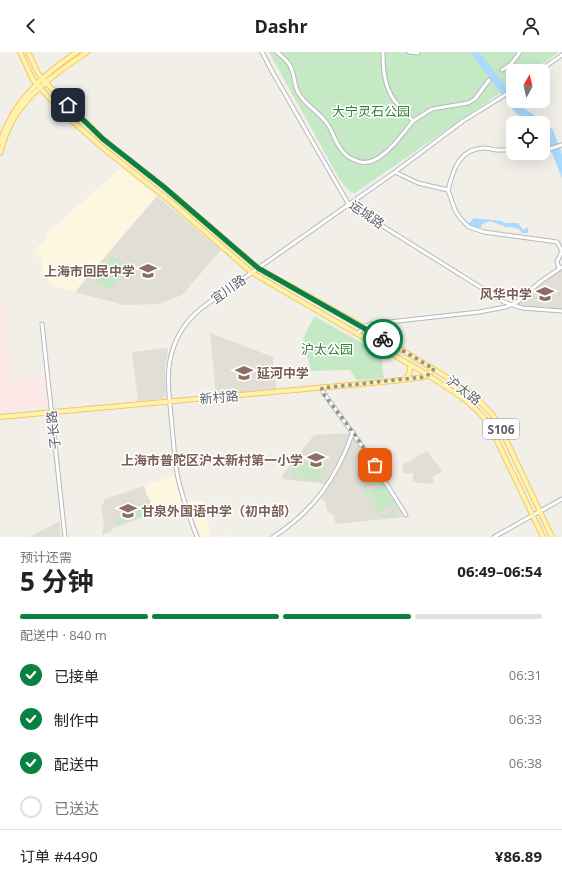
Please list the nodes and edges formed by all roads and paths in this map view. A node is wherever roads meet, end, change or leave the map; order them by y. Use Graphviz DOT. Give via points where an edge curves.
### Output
graph roads {
  1 [pos="20,52"];
  2 [pos="28,52"];
  3 [pos="77,52"];
  4 [pos="87,52"];
  5 [pos="262,52"];
  6 [pos="277,52"];
  7 [pos="383,52"];
  8 [pos="409,52"];
  9 [pos="520,52"];
  10 [pos="418,53"];
  11 [pos="562,55"];
  12 [pos="549,64"];
  13 [pos="502,70"];
  14 [pos="42,78"];
  15 [pos="489,80"];
  16 [pos="46,83"];
  17 [pos="36,84"];
  18 [pos="40,88"];
  19 [pos="506,95"];
  20 [pos="413,121"];
  21 [pos="0,140"];
  22 [pos="562,146"];
  23 [pos="506,150"];
  24 [pos="550,150"];
  25 [pos="0,153"];
  26 [pos="395,172"];
  27 [pos="448,190"];
  28 [pos="349,205"];
  29 [pos="562,251"];
  30 [pos="561,267"];
  31 [pos="258,268"];
  32 [pos="251,272"];
  33 [pos="512,305"];
  34 [pos="562,311"];
  35 [pos="42,324"];
  36 [pos="364,327"];
  37 [pos="357,334"];
  38 [pos="410,364"];
  39 [pos="434,369"];
  40 [pos="428,375"];
  41 [pos="405,379"];
  42 [pos="322,388"];
  43 [pos="170,401"];
  44 [pos="51,412"];
  45 [pos="0,416"];
  46 [pos="353,432"];
  47 [pos="562,500"];
  48 [pos="540,511"];
  49 [pos="406,515"];
  50 [pos="532,515"];
  51 [pos="65,537"];
  52 [pos="197,537"];
  53 [pos="273,537"];
  54 [pos="494,537"];
  55 [pos="543,537"];
  56 [pos="552,537"];
  1 -- 17 [label="main road, 沪太路 / S106"];
  2 -- 14 [label="main road, 沪太路 / S106"];
  3 -- 14 [label="main road"];
  4 -- 16 [label="main road"];
  5 -- 28 [label="street, 运城路"];
  6 -- 20 [label="street" via="291,67 301,97 322,117 344,154 355,160 367,163 381,157"];
  7 -- 20 [label="street" via="385,79 389,90"];
  8 -- 10 [label="street"];
  9 -- 13 [label="street" via="511,64"];
  11 -- 12 [label="street"];
  14 -- 16 [label="main road, 沪太路 / S106"];
  14 -- 17 [label="main road"];
  15 -- 20 [label="street" via="475,99 468,103 432,109"];
  16 -- 18 [label="main road"];
  16 -- 31 [label="main road, 沪太路 / S106" via="103,139 164,187"];
  17 -- 18 [label="main road, 沪太路 / S106"];
  17 -- 21 [label="main road" via="18,105"];
  18 -- 25 [label="main road" via="20,108 9,127"];
  18 -- 32 [label="main road, 沪太路 / S106" via="62,112 104,149 170,201"];
  19 -- 26 [label="street, 宜川路" via="463,121"];
  22 -- 24 [label="street"];
  23 -- 27 [label="street" via="476,149 466,154 458,162"];
  26 -- 27 [label="street" via="418,183"];
  26 -- 28 [label="street, 宜川路"];
  27 -- 29 [label="street" via="454,210 469,227 484,232 554,241"];
  28 -- 31 [label="street, 宜川路"];
  28 -- 33 [label="street, 运城路" via="500,300"];
  29 -- 30 [label="street" via="558,262"];
  30 -- 33 [label="street"];
  31 -- 32 [label="street, 宜川路"];
  31 -- 36 [label="main road, 沪太路 / S106"];
  32 -- 37 [label="main road, 沪太路 / S106"];
  32 -- 43 [label="street, 宜川路" via="201,308 181,331 169,364"];
  33 -- 34 [label="street"];
  33 -- 36 [label="street" via="492,311 371,324"];
  35 -- 44 [label="street, 子长路"];
  36 -- 37 [label="street"];
  36 -- 39 [label="main road, 沪太路 / S106"];
  37 -- 38 [label="main road, 沪太路 / S106"];
  38 -- 40 [label="main road, 沪太路 / S106"];
  38 -- 41 [label="main road"];
  39 -- 40 [label="main road"];
  39 -- 48 [label="main road, 沪太路 / S106" via="470,392 490,412 504,435"];
  40 -- 41 [label="main road, 新村路"];
  40 -- 50 [label="main road, 沪太路 / S106" via="481,413 489,424"];
  41 -- 42 [label="main road, 新村路"];
  42 -- 43 [label="main road, 新村路"];
  42 -- 46 [label="street" via="322,392"];
  43 -- 44 [label="main road, 新村路"];
  43 -- 52 [label="street, 宜川路" via="177,473"];
  44 -- 45 [label="main road, 新村路"];
  44 -- 51 [label="street, 子长路"];
  46 -- 49 [label="street"];
  46 -- 53 [label="street" via="340,464 323,492 302,515"];
  47 -- 48 [label="street"];
  48 -- 50 [label="street"];
  48 -- 56 [label="main road, 沪太路 / S106"];
  50 -- 54 [label="street"];
  50 -- 55 [label="main road, 沪太路 / S106"];
}
